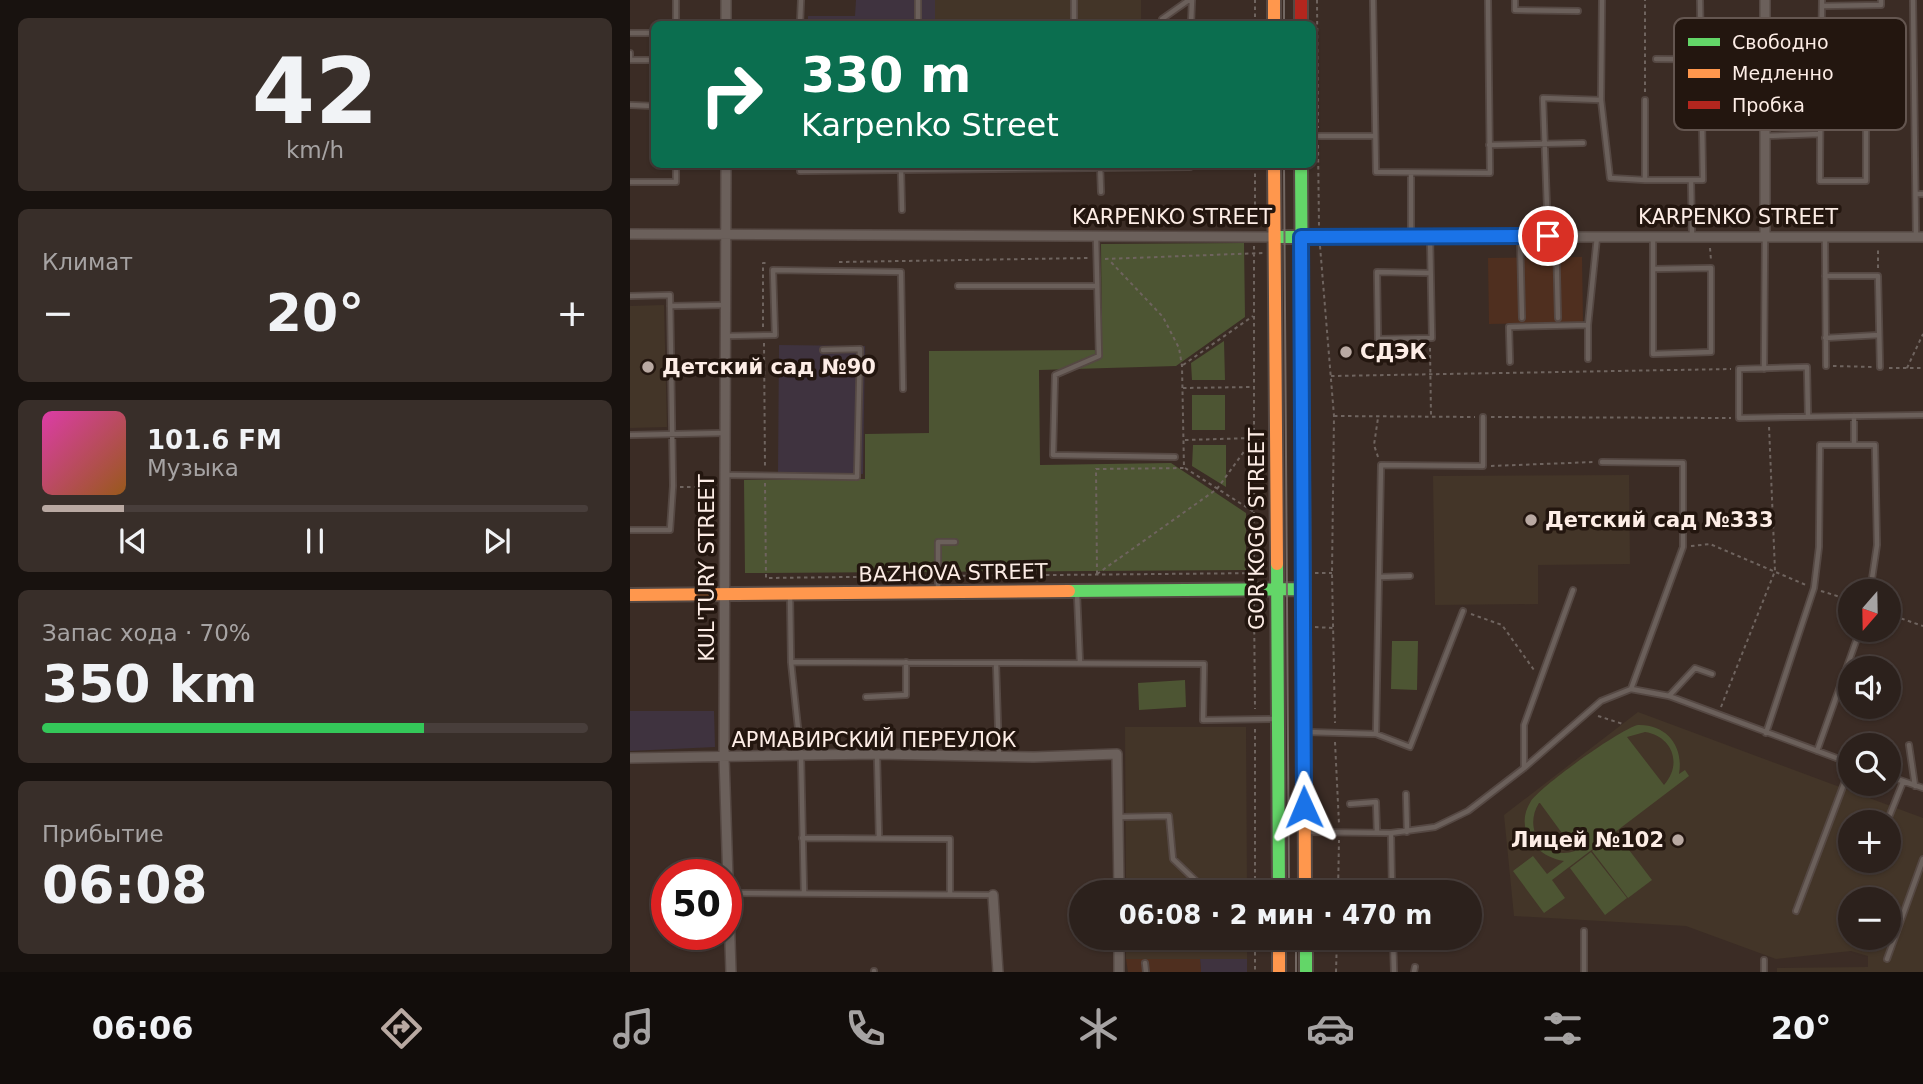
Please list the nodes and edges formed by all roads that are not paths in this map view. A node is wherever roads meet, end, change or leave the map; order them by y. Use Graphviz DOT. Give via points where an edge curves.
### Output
graph roads {
  1 [pos="676,0"];
  2 [pos="726,0"];
  3 [pos="800,0"];
  4 [pos="918,0"];
  5 [pos="1074,0"];
  6 [pos="1190,0"];
  7 [pos="1274,0"];
  8 [pos="1301,0"];
  9 [pos="1373,0"];
  10 [pos="1488,0"];
  11 [pos="1515,0"];
  12 [pos="1601,0"];
  13 [pos="1700,0"];
  14 [pos="1765,0"];
  15 [pos="1881,0"];
  16 [pos="1913,0"];
  17 [pos="1822,3"];
  18 [pos="1578,11"];
  19 [pos="1700,18"];
  20 [pos="1765,18"];
  21 [pos="676,21"];
  22 [pos="726,21"];
  23 [pos="800,21"];
  24 [pos="918,21"];
  25 [pos="1074,21"];
  26 [pos="1162,21"];
  27 [pos="1191,21"];
  28 [pos="1274,21"];
  29 [pos="1301,21"];
  30 [pos="630,33"];
  31 [pos="651,33"];
  32 [pos="1656,59"];
  33 [pos="1674,59"];
  34 [pos="630,60"];
  35 [pos="651,60"];
  36 [pos="1601,100"];
  37 [pos="1645,100"];
  38 [pos="630,105"];
  39 [pos="651,106"];
  40 [pos="1702,130"];
  41 [pos="1765,130"];
  42 [pos="1820,130"];
  43 [pos="1867,130"];
  44 [pos="1820,134"];
  45 [pos="1316,135"];
  46 [pos="1375,136"];
  47 [pos="1765,136"];
  48 [pos="1544,143"];
  49 [pos="1583,143"];
  50 [pos="1489,145"];
  51 [pos="1915,158"];
  52 [pos="1923,159"];
  53 [pos="676,168"];
  54 [pos="726,168"];
  55 [pos="800,168"];
  56 [pos="1034,168"];
  57 [pos="1100,168"];
  58 [pos="1274,168"];
  59 [pos="1301,168"];
  60 [pos="901,170"];
  61 [pos="1411,173"];
  62 [pos="1645,180"];
  63 [pos="1691,180"];
  64 [pos="630,182"];
  65 [pos="1101,192"];
  66 [pos="1916,194"];
  67 [pos="1923,194"];
  68 [pos="902,211"];
  69 [pos="630,234"];
  70 [pos="726,235"];
  71 [pos="1096,236"];
  72 [pos="1430,236"];
  73 [pos="1520,236"];
  74 [pos="1552,236"];
  75 [pos="1653,236"];
  76 [pos="1275,237"];
  77 [pos="1301,237"];
  78 [pos="1411,237"];
  79 [pos="1597,237"];
  80 [pos="1692,237"];
  81 [pos="1765,237"];
  82 [pos="1825,237"];
  83 [pos="1920,237"];
  84 [pos="1653,269"];
  85 [pos="1430,273"];
  86 [pos="1825,276"];
  87 [pos="958,286"];
  88 [pos="1097,286"];
  89 [pos="630,296"];
  90 [pos="726,305"];
  91 [pos="670,306"];
  92 [pos="1522,318"];
  93 [pos="1558,318"];
  94 [pos="1588,325"];
  95 [pos="1879,335"];
  96 [pos="726,336"];
  97 [pos="1825,338"];
  98 [pos="824,349"];
  99 [pos="1588,359"];
  100 [pos="1510,362"];
  101 [pos="1826,366"];
  102 [pos="1880,367"];
  103 [pos="1764,369"];
  104 [pos="903,389"];
  105 [pos="1923,415"];
  106 [pos="1808,416"];
  107 [pos="1854,416"];
  108 [pos="1483,417"];
  109 [pos="725,433"];
  110 [pos="671,434"];
  111 [pos="630,435"];
  112 [pos="1854,445"];
  113 [pos="1175,457"];
  114 [pos="1602,462"];
  115 [pos="725,475"];
  116 [pos="630,530"];
  117 [pos="955,542"];
  118 [pos="1410,576"];
  119 [pos="1380,577"];
  120 [pos="1872,579"];
  121 [pos="1277,589"];
  122 [pos="1303,589"];
  123 [pos="1573,590"];
  124 [pos="1077,591"];
  125 [pos="939,592"];
  126 [pos="790,593"];
  127 [pos="725,594"];
  128 [pos="630,595"];
  129 [pos="1462,611"];
  130 [pos="1856,642"];
  131 [pos="792,662"];
  132 [pos="906,663"];
  133 [pos="996,663"];
  134 [pos="1080,663"];
  135 [pos="1712,674"];
  136 [pos="1632,689"];
  137 [pos="1669,696"];
  138 [pos="866,697"];
  139 [pos="1278,719"];
  140 [pos="1303,732"];
  141 [pos="1766,733"];
  142 [pos="1376,734"];
  143 [pos="1909,745"];
  144 [pos="1817,751"];
  145 [pos="877,754"];
  146 [pos="801,756"];
  147 [pos="999,757"];
  148 [pos="630,758"];
  149 [pos="724,758"];
  150 [pos="1838,759"];
  151 [pos="1524,768"];
  152 [pos="1903,782"];
  153 [pos="1915,786"];
  154 [pos="1923,788"];
  155 [pos="1406,794"];
  156 [pos="1839,796"];
  157 [pos="1350,804"];
  158 [pos="1892,810"];
  159 [pos="1119,817"];
  160 [pos="1305,832"];
  161 [pos="1407,832"];
  162 [pos="1377,833"];
  163 [pos="1391,833"];
  164 [pos="802,838"];
  165 [pos="879,838"];
  166 [pos="728,859"];
  167 [pos="1923,859"];
  168 [pos="1119,880"];
  169 [pos="1195,880"];
  170 [pos="1279,880"];
  171 [pos="1305,880"];
  172 [pos="1392,880"];
  173 [pos="804,892"];
  174 [pos="742,893"];
  175 [pos="950,894"];
  176 [pos="993,895"];
  177 [pos="1796,911"];
  178 [pos="1584,930"];
  179 [pos="730,950"];
  180 [pos="1119,950"];
  181 [pos="1279,950"];
  182 [pos="1306,950"];
  183 [pos="1394,950"];
  184 [pos="1887,959"];
  185 [pos="1764,960"];
  186 [pos="1146,963"];
  187 [pos="730,972"];
  188 [pos="998,972"];
  189 [pos="1119,972"];
  190 [pos="1146,972"];
  191 [pos="1279,972"];
  192 [pos="1306,972"];
  193 [pos="1394,972"];
  194 [pos="1584,972"];
  195 [pos="1764,972"];
  1 -- 21 [label="lane"];
  2 -- 22 [label="street"];
  3 -- 23 [label="lane"];
  4 -- 24 [label="lane"];
  5 -- 25 [label="lane"];
  6 -- 26 [label="lane"];
  6 -- 27 [label="lane"];
  7 -- 28 [label="main road"];
  8 -- 29 [label="main road"];
  9 -- 46 [label="lane"];
  10 -- 50 [label="lane"];
  11 -- 18 [label="lane" via="1515,10"];
  12 -- 36 [label="lane"];
  13 -- 19 [label="lane"];
  14 -- 20 [label="street"];
  15 -- 17 [label="lane" via="1881,5"];
  16 -- 51 [label="lane"];
  30 -- 31 [label="lane"];
  32 -- 33 [label="lane"];
  34 -- 35 [label="lane"];
  36 -- 48 [label="lane" via="1543,99"];
  36 -- 62 [label="lane" via="1610,178"];
  37 -- 62 [label="lane"];
  38 -- 39 [label="lane"];
  40 -- 63 [label="lane" via="1703,180"];
  41 -- 47 [label="street"];
  42 -- 44 [label="lane"];
  43 -- 44 [label="lane" via="1866,181 1820,181"];
  44 -- 47 [label="lane"];
  45 -- 46 [label="lane"];
  46 -- 61 [label="lane" via="1376,172"];
  47 -- 81 [label="street"];
  48 -- 49 [label="lane"];
  48 -- 50 [label="lane"];
  48 -- 74 [label="lane"];
  50 -- 61 [label="lane" via="1490,173"];
  51 -- 52 [label="lane"];
  51 -- 66 [label="lane"];
  53 -- 64 [label="lane" via="676,182"];
  54 -- 70 [label="street, KUL'TURY STREET"];
  55 -- 60 [label="lane"];
  56 -- 60 [label="lane"];
  57 -- 65 [label="lane"];
  58 -- 76 [label="main road, GOR'KOGO STREET"];
  59 -- 77 [label="main road"];
  60 -- 68 [label="lane"];
  61 -- 78 [label="lane"];
  62 -- 63 [label="lane"];
  63 -- 80 [label="lane"];
  66 -- 67 [label="lane"];
  66 -- 83 [label="lane"];
  69 -- 70 [label="street, KARPENKO STREET"];
  70 -- 71 [label="street, KARPENKO STREET"];
  70 -- 90 [label="street, KUL'TURY STREET"];
  71 -- 76 [label="street, KARPENKO STREET"];
  71 -- 88 [label="lane"];
  72 -- 73 [label="street, KARPENKO STREET"];
  72 -- 78 [label="street, KARPENKO STREET"];
  72 -- 85 [label="lane"];
  73 -- 74 [label="street, KARPENKO STREET"];
  73 -- 92 [label="lane"];
  74 -- 79 [label="street, KARPENKO STREET"];
  74 -- 93 [label="lane"];
  75 -- 79 [label="street, KARPENKO STREET"];
  75 -- 80 [label="street, KARPENKO STREET"];
  75 -- 84 [label="lane"];
  76 -- 77 [label="main road, KARPENKO STREET"];
  76 -- 121 [label="main road, GOR'KOGO STREET"];
  77 -- 78 [label="street, KARPENKO STREET"];
  77 -- 122 [label="main road"];
  79 -- 94 [label="lane"];
  80 -- 81 [label="street, KARPENKO STREET"];
  81 -- 82 [label="street, KARPENKO STREET"];
  81 -- 103 [label="lane"];
  82 -- 83 [label="street, KARPENKO STREET"];
  82 -- 86 [label="lane"];
  84 -- 84 [label="lane" via="1653,354 1711,352 1711,268"];
  85 -- 85 [label="lane" via="1377,272 1378,339 1432,338"];
  86 -- 95 [label="lane" via="1878,276"];
  86 -- 97 [label="lane"];
  87 -- 88 [label="lane"];
  88 -- 113 [label="lane" via="1099,356 1055,375 1053,455"];
  89 -- 91 [label="lane" via="670,295"];
  90 -- 91 [label="lane"];
  90 -- 96 [label="street, KUL'TURY STREET"];
  91 -- 110 [label="lane"];
  94 -- 99 [label="lane"];
  94 -- 100 [label="lane" via="1509,327"];
  95 -- 97 [label="lane"];
  95 -- 102 [label="lane"];
  96 -- 104 [label="lane" via="775,335 772,270 901,272"];
  96 -- 109 [label="street, KUL'TURY STREET"];
  97 -- 101 [label="lane"];
  98 -- 115 [label="lane" via="860,349 857,477"];
  103 -- 106 [label="lane" via="1807,367"];
  103 -- 106 [label="lane" via="1739,369 1739,418"];
  105 -- 107 [label="lane"];
  106 -- 107 [label="lane"];
  107 -- 112 [label="lane"];
  108 -- 119 [label="lane" via="1483,466 1381,465"];
  109 -- 110 [label="lane"];
  109 -- 115 [label="street, KUL'TURY STREET"];
  110 -- 111 [label="lane"];
  110 -- 116 [label="lane" via="670,530"];
  112 -- 120 [label="lane" via="1875,445 1877,545"];
  112 -- 141 [label="lane" via="1820,445 1814,588"];
  114 -- 136 [label="lane" via="1683,463 1683,547"];
  115 -- 127 [label="street, KUL'TURY STREET"];
  117 -- 125 [label="lane" via="938,542"];
  118 -- 119 [label="lane"];
  119 -- 142 [label="lane"];
  121 -- 122 [label="main road, BAZHOVA STREET"];
  121 -- 124 [label="main road, BAZHOVA STREET"];
  121 -- 139 [label="main road, GOR'KOGO STREET"];
  122 -- 140 [label="main road"];
  123 -- 151 [label="lane" via="1524,725"];
  124 -- 125 [label="main road, BAZHOVA STREET"];
  124 -- 134 [label="lane"];
  125 -- 126 [label="main road, BAZHOVA STREET"];
  126 -- 127 [label="main road, BAZHOVA STREET"];
  126 -- 131 [label="lane"];
  127 -- 128 [label="main road, BAZHOVA STREET"];
  127 -- 149 [label="street, KUL'TURY STREET"];
  129 -- 142 [label="lane" via="1410,747"];
  130 -- 144 [label="lane"];
  131 -- 132 [label="lane"];
  131 -- 146 [label="lane"];
  132 -- 133 [label="lane"];
  132 -- 138 [label="lane" via="906,695"];
  133 -- 134 [label="lane"];
  133 -- 147 [label="lane"];
  134 -- 139 [label="lane" via="1204,664 1203,720"];
  135 -- 137 [label="lane" via="1695,668"];
  136 -- 137 [label="lane"];
  136 -- 151 [label="lane" via="1601,701"];
  137 -- 141 [label="lane"];
  139 -- 170 [label="main road, GOR'KOGO STREET"];
  140 -- 142 [label="lane"];
  140 -- 160 [label="main road"];
  141 -- 144 [label="lane"];
  143 -- 153 [label="lane"];
  144 -- 150 [label="lane"];
  145 -- 146 [label="street, АРМАВИРСКИЙ ПЕРЕУЛОК"];
  145 -- 147 [label="street, АРМАВИРСКИЙ ПЕРЕУЛОК"];
  145 -- 165 [label="lane"];
  146 -- 149 [label="street, АРМАВИРСКИЙ ПЕРЕУЛОК"];
  146 -- 164 [label="lane"];
  147 -- 159 [label="street, АРМАВИРСКИЙ ПЕРЕУЛОК" via="1117,754"];
  148 -- 149 [label="street, АРМАВИРСКИЙ ПЕРЕУЛОК"];
  149 -- 166 [label="street, KUL'TURY STREET"];
  151 -- 161 [label="lane" via="1468,811 1435,827"];
  152 -- 153 [label="lane"];
  152 -- 158 [label="lane"];
  153 -- 154 [label="lane"];
  155 -- 161 [label="lane"];
  156 -- 177 [label="lane"];
  157 -- 162 [label="lane" via="1376,802"];
  159 -- 168 [label="street"];
  159 -- 169 [label="lane" via="1169,816 1173,859"];
  160 -- 162 [label="lane"];
  160 -- 171 [label="main road"];
  161 -- 163 [label="lane"];
  162 -- 163 [label="lane"];
  163 -- 172 [label="lane"];
  164 -- 165 [label="lane"];
  164 -- 173 [label="lane"];
  165 -- 175 [label="lane" via="950,839"];
  167 -- 184 [label="lane"];
  173 -- 174 [label="lane"];
  173 -- 175 [label="lane"];
  175 -- 176 [label="lane"];
  176 -- 188 [label="street"];
  178 -- 194 [label="lane"];
  179 -- 187 [label="street, KUL'TURY STREET"];
  180 -- 189 [label="street"];
  181 -- 191 [label="main road"];
  182 -- 192 [label="main road"];
  183 -- 193 [label="lane"];
  185 -- 195 [label="lane"];
  186 -- 190 [label="lane"];
}
